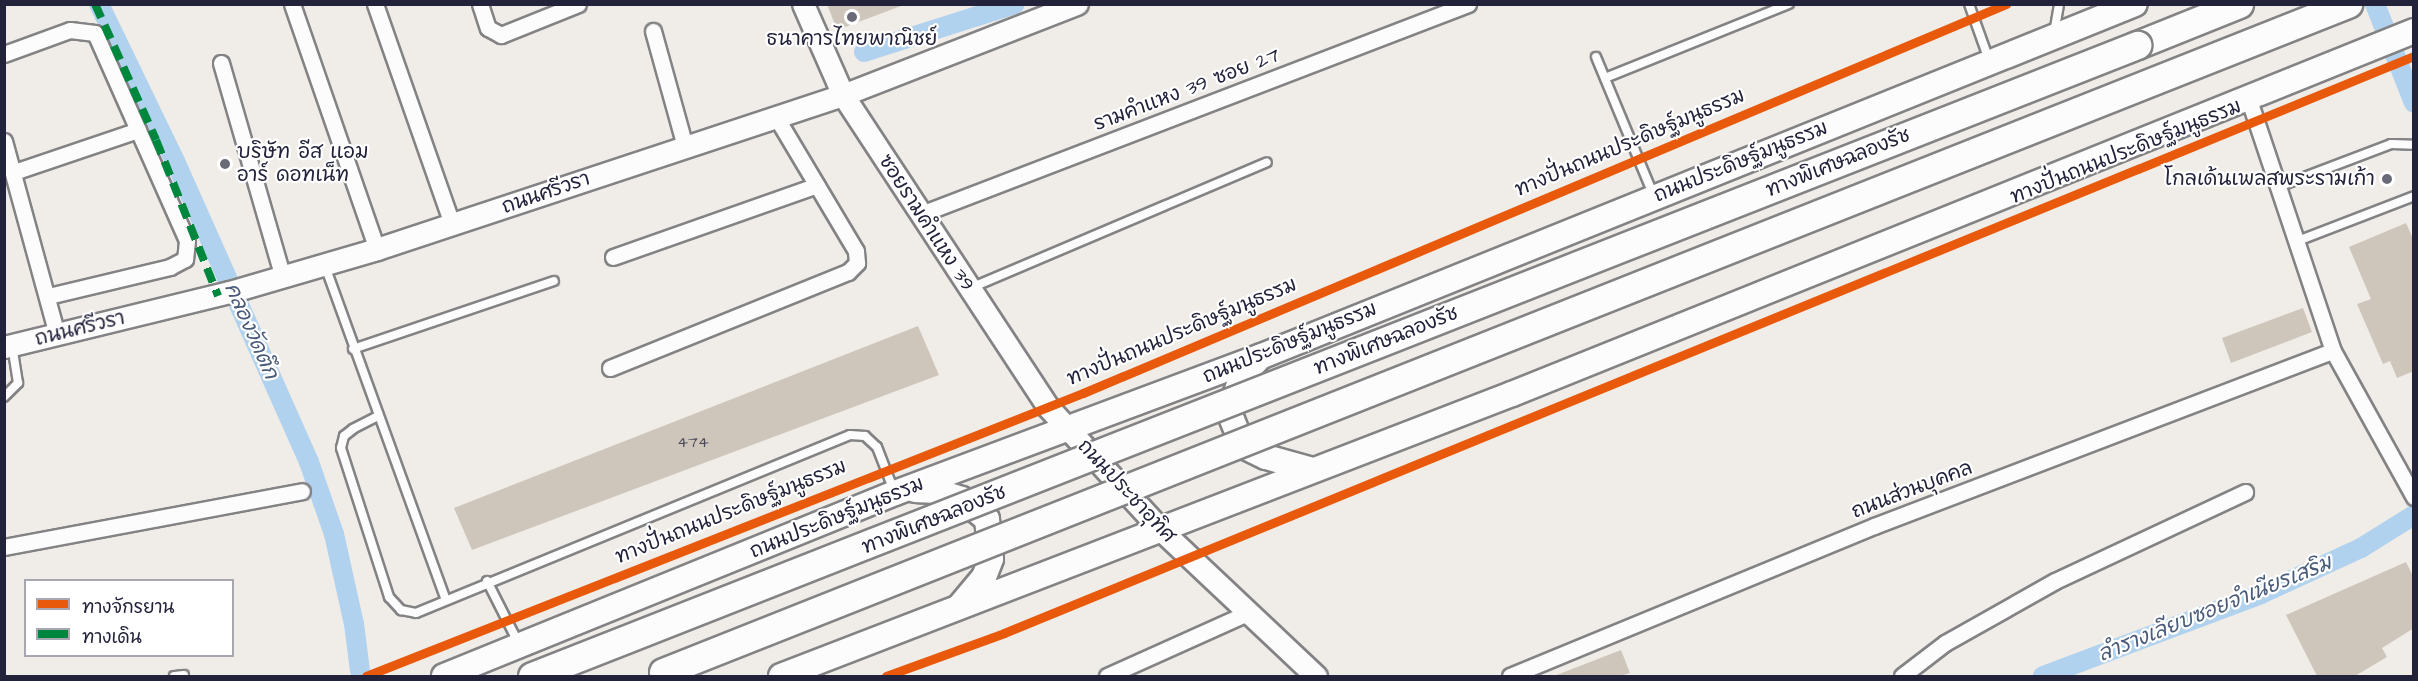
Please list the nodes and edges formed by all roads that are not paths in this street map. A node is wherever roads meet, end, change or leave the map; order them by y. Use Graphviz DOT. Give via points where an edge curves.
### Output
graph roads {
  1 [pos="292,4"];
  2 [pos="375,4"];
  3 [pos="480,4"];
  4 [pos="803,4"];
  5 [pos="1077,4"];
  6 [pos="1468,4"];
  7 [pos="1789,4"];
  8 [pos="1969,4"];
  9 [pos="2059,4"];
  10 [pos="2135,4"];
  11 [pos="2239,4"];
  12 [pos="2348,4"];
  13 [pos="571,6"];
  14 [pos="653,31"];
  15 [pos="2410,32"];
  16 [pos="2053,37"];
  17 [pos="4,54"];
  18 [pos="1596,57"];
  19 [pos="221,63"];
  20 [pos="1990,63"];
  21 [pos="1605,78"];
  22 [pos="843,95"];
  23 [pos="2248,98"];
  24 [pos="776,117"];
  25 [pos="138,130"];
  26 [pos="4,141"];
  27 [pos="2414,145"];
  28 [pos="686,146"];
  29 [pos="1267,162"];
  30 [pos="14,172"];
  31 [pos="817,185"];
  32 [pos="2277,187"];
  33 [pos="2414,196"];
  34 [pos="1654,197"];
  35 [pos="921,214"];
  36 [pos="452,224"];
  37 [pos="2295,242"];
  38 [pos="377,249"];
  39 [pos="613,256"];
  40 [pos="324,266"];
  41 [pos="283,278"];
  42 [pos="554,281"];
  43 [pos="969,289"];
  44 [pos="48,296"];
  45 [pos="57,335"];
  46 [pos="8,347"];
  47 [pos="353,349"];
  48 [pos="2333,351"];
  49 [pos="1262,356"];
  50 [pos="610,368"];
  51 [pos="4,397"];
  52 [pos="378,416"];
  53 [pos="1068,429"];
  54 [pos="1309,470"];
  55 [pos="302,491"];
  56 [pos="899,492"];
  57 [pos="2246,492"];
  58 [pos="2414,497"];
  59 [pos="1161,530"];
  60 [pos="4,547"];
  61 [pos="487,581"];
  62 [pos="446,600"];
  63 [pos="957,609"];
  64 [pos="1247,613"];
  65 [pos="520,646"];
  66 [pos="184,675"];
  67 [pos="174,676"];
  68 [pos="444,676"];
  69 [pos="532,676"];
  70 [pos="651,676"];
  71 [pos="781,676"];
  72 [pos="1107,676"];
  73 [pos="1316,676"];
  74 [pos="1510,676"];
  75 [pos="1902,676"];
  1 -- 38 [label="street"];
  2 -- 36 [label="street"];
  3 -- 13 [label="street" via="488,28 501,36"];
  4 -- 22 [label="street, ซอยรามคำแหง 39"];
  5 -- 22 [label="street, ถนนศรีวรา"];
  6 -- 35 [label="street, รามคำแหง 39 ซอย 27"];
  7 -- 21 [label="lane"];
  8 -- 20 [label="lane"];
  9 -- 16 [label="lane"];
  10 -- 16 [label="main road, ถนนประดิษฐ์มนูธรรม"];
  11 -- 69 [label="highway, ทางพิเศษฉลองรัช, bridge"];
  12 -- 70 [label="highway, ทางพิเศษฉลองรัช, bridge"];
  14 -- 28 [label="street"];
  15 -- 23 [label="main road"];
  16 -- 20 [label="main road, ถนนประดิษฐ์มนูธรรม"];
  17 -- 25 [label="street" via="70,30 95,33"];
  18 -- 21 [label="lane"];
  19 -- 41 [label="street"];
  20 -- 34 [label="main road, ถนนประดิษฐ์มนูธรรม"];
  21 -- 34 [label="lane"];
  22 -- 24 [label="street, ถนนศรีวรา"];
  22 -- 35 [label="street, ซอยรามคำแหง 39"];
  23 -- 32 [label="street"];
  23 -- 54 [label="main road" via="1512,394"];
  24 -- 28 [label="street, ถนนศรีวรา"];
  24 -- 31 [label="street"];
  25 -- 30 [label="street"];
  25 -- 44 [label="street" via="187,241 185,259 170,267"];
  26 -- 30 [label="street"];
  27 -- 32 [label="lane" via="2391,144"];
  28 -- 36 [label="street, ถนนศรีวรา"];
  29 -- 43 [label="lane"];
  30 -- 44 [label="street"];
  31 -- 39 [label="street"];
  31 -- 50 [label="street" via="856,251 857,263 848,272"];
  32 -- 37 [label="street"];
  33 -- 37 [label="lane"];
  34 -- 49 [label="main road, ถนนประดิษฐ์มนูธรรม"];
  35 -- 43 [label="street, ซอยรามคำแหง 39"];
  36 -- 38 [label="street, ถนนศรีวรา"];
  37 -- 48 [label="street"];
  38 -- 40 [label="street, ถนนศรีวรา"];
  40 -- 41 [label="street, ถนนศรีวรา"];
  40 -- 47 [label="lane"];
  41 -- 45 [label="street, ถนนศรีวรา"];
  42 -- 47 [label="lane"];
  43 -- 53 [label="street, ซอยรามคำแหง 39" via="1033,386"];
  44 -- 45 [label="street"];
  45 -- 46 [label="street, ถนนศรีวรา"];
  46 -- 51 [label="lane" via="18,383"];
  47 -- 52 [label="lane"];
  48 -- 58 [label="street"];
  48 -- 74 [label="street, ถนนส่วนบุคคล" via="1874,526"];
  49 -- 53 [label="main road, ถนนประดิษฐ์มนูธรรม"];
  49 -- 54 [label="main road" via="1242,376 1229,412 1243,446"];
  52 -- 62 [label="lane"];
  52 -- 62 [label="lane" via="352,429 344,436 341,448 389,597 401,610 416,613"];
  53 -- 56 [label="main road, ถนนประดิษฐ์มนูธรรม"];
  53 -- 59 [label="street, ถนนประชาอุทิศ"];
  54 -- 59 [label="main road"];
  55 -- 60 [label="street"];
  56 -- 61 [label="lane" via="877,447 865,436 850,435"];
  56 -- 63 [label="main road" via="948,493 963,499 987,519 991,559 984,577"];
  56 -- 65 [label="main road, ถนนประดิษฐ์มนูธรรม"];
  57 -- 75 [label="street" via="2055,581 1945,643"];
  59 -- 63 [label="main road"];
  59 -- 64 [label="street, ถนนประชาอุทิศ"];
  61 -- 62 [label="lane"];
  61 -- 65 [label="lane"];
  63 -- 71 [label="main road"];
  64 -- 72 [label="street"];
  64 -- 73 [label="street, ถนนประชาอุทิศ"];
  65 -- 68 [label="main road, ถนนประดิษฐ์มนูธรรม"];
  66 -- 67 [label="lane"];
}
